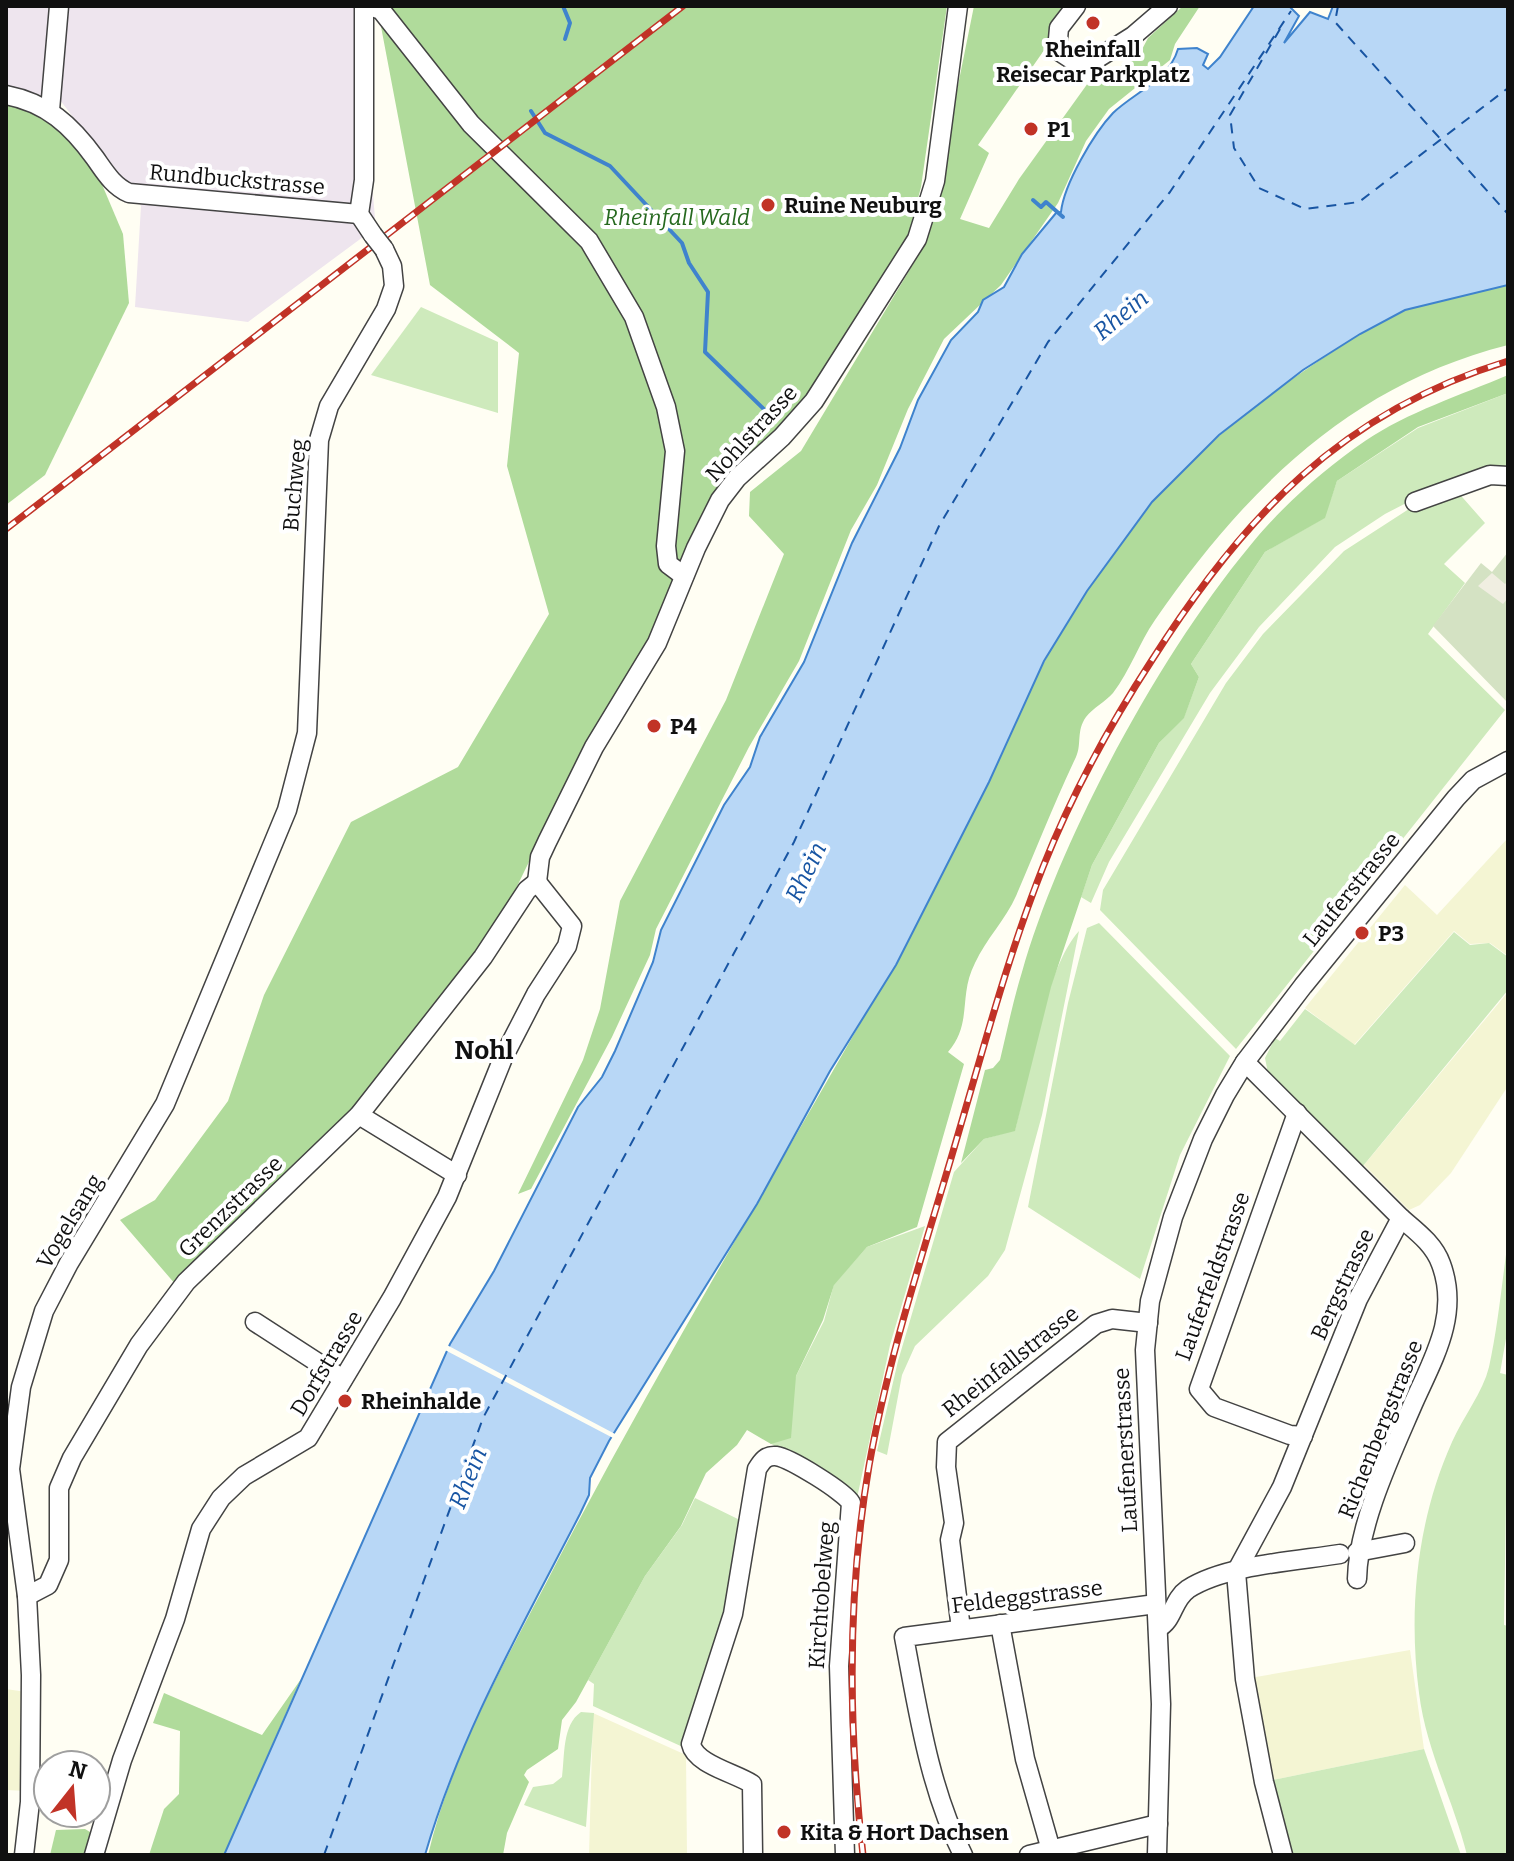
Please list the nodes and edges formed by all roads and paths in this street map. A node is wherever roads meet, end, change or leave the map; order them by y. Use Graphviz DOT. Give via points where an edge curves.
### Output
graph roads {
  1 [pos="59,6"];
  2 [pos="367,6"];
  3 [pos="958,6"];
  4 [pos="1076,6"];
  5 [pos="1168,6"];
  6 [pos="6,95"];
  7 [pos="50,110"];
  8 [pos="359,214"];
  9 [pos="1508,476"];
  10 [pos="1415,502"];
  11 [pos="684,576"];
  12 [pos="1508,761"];
  13 [pos="537,882"];
  14 [pos="254,891"];
  15 [pos="1245,1062"];
  16 [pos="1297,1113"];
  17 [pos="359,1115"];
  18 [pos="457,1175"];
  19 [pos="1401,1218"];
  20 [pos="255,1322"];
  21 [pos="1148,1323"];
  22 [pos="343,1379"];
  23 [pos="1303,1436"];
  24 [pos="1405,1543"];
  25 [pos="1349,1553"];
  26 [pos="1236,1572"];
  27 [pos="1357,1579"];
  28 [pos="27,1596"];
  29 [pos="1156,1604"];
  30 [pos="1000,1624"];
  31 [pos="1158,1628"];
  32 [pos="961,1629"];
  33 [pos="1158,1824"];
  34 [pos="1051,1850"];
  35 [pos="24,1855"];
  36 [pos="94,1855"];
  37 [pos="753,1855"];
  38 [pos="845,1855"];
  39 [pos="963,1855"];
  40 [pos="1029,1855"];
  41 [pos="1157,1855"];
  42 [pos="1283,1855"];
  1 -- 7 [label="street"];
  2 -- 8 [label="street"];
  2 -- 11 [label="street" via="381,10 471,124 589,241 634,317 666,407 675,451 666,546 668,564"];
  3 -- 11 [label="street, Nohlstrasse" via="935,181 917,239 814,401 720,500"];
  4 -- 5 [label="street" via="1059,28 1057,50 1080,65 1102,59"];
  6 -- 7 [label="street, Rundbuckstrasse"];
  7 -- 8 [label="street, Rundbuckstrasse" via="72,129 113,183 129,193"];
  8 -- 14 [label="street, Buchweg" via="392,266 394,286 329,406 319,440 307,733 287,810"];
  9 -- 10 [label="street" via="1490,475"];
  11 -- 13 [label="street, Nohlstrasse" via="657,643 558,818 540,857"];
  12 -- 15 [label="street, Lauferstrasse" via="1473,780 1456,798"];
  13 -- 17 [label="street, Grenzstrasse"];
  13 -- 18 [label="street, Dorfstrasse" via="565,915 572,933 509,1047"];
  14 -- 28 [label="street, Vogelsang" via="165,1104 44,1311 21,1387 10,1469"];
  15 -- 16 [label="street, Bergstrasse"];
  15 -- 21 [label="street, Laufenerstrasse" via="1188,1173"];
  16 -- 19 [label="street, Bergstrasse"];
  16 -- 23 [label="street, Lauferfeldstrasse" via="1199,1389 1214,1407"];
  17 -- 18 [label="street"];
  17 -- 28 [label="street, Grenzstrasse" via="186,1282 139,1345 64,1473 56,1501 59,1560 48,1585"];
  18 -- 22 [label="street, Dorfstrasse"];
  19 -- 23 [label="street, Bergstrasse" via="1358,1299"];
  19 -- 25 [label="street, Richenbergstrasse" via="1430,1244 1441,1263 1446,1320 1439,1350"];
  20 -- 22 [label="street"];
  21 -- 29 [label="street, Laufenerstrasse" via="1145,1366"];
  21 -- 32 [label="street, Rheinfallstrasse" via="1112,1319 1096,1324 947,1442 954,1523 950,1540"];
  22 -- 36 [label="street, Dorfstrasse" via="308,1438 244,1476 221,1498 201,1529"];
  23 -- 26 [label="street, Bergstrasse"];
  24 -- 25 [label="street"];
  25 -- 26 [label="street"];
  25 -- 27 [label="street, Richenbergstrasse"];
  26 -- 31 [label="street" via="1186,1591"];
  26 -- 42 [label="street" via="1245,1679"];
  28 -- 35 [label="street, Vogelsang" via="30,1773"];
  29 -- 30 [label="street, Feldeggstrasse"];
  29 -- 31 [label="street, Laufenerstrasse"];
  30 -- 32 [label="street, Feldeggstrasse"];
  30 -- 34 [label="street" via="1025,1759"];
  31 -- 33 [label="street, Laufenerstrasse"];
  32 -- 39 [label="street, Feldeggstrasse" via="904,1637 933,1775"];
  33 -- 34 [label="street"];
  33 -- 41 [label="street, Laufenerstrasse"];
  34 -- 40 [label="street"];
  37 -- 38 [label="street, Kirchtobelweg" via="752,1784 692,1751 692,1738 733,1614 757,1469 766,1458 779,1456 843,1494 851,1507 839,1666"];
}
